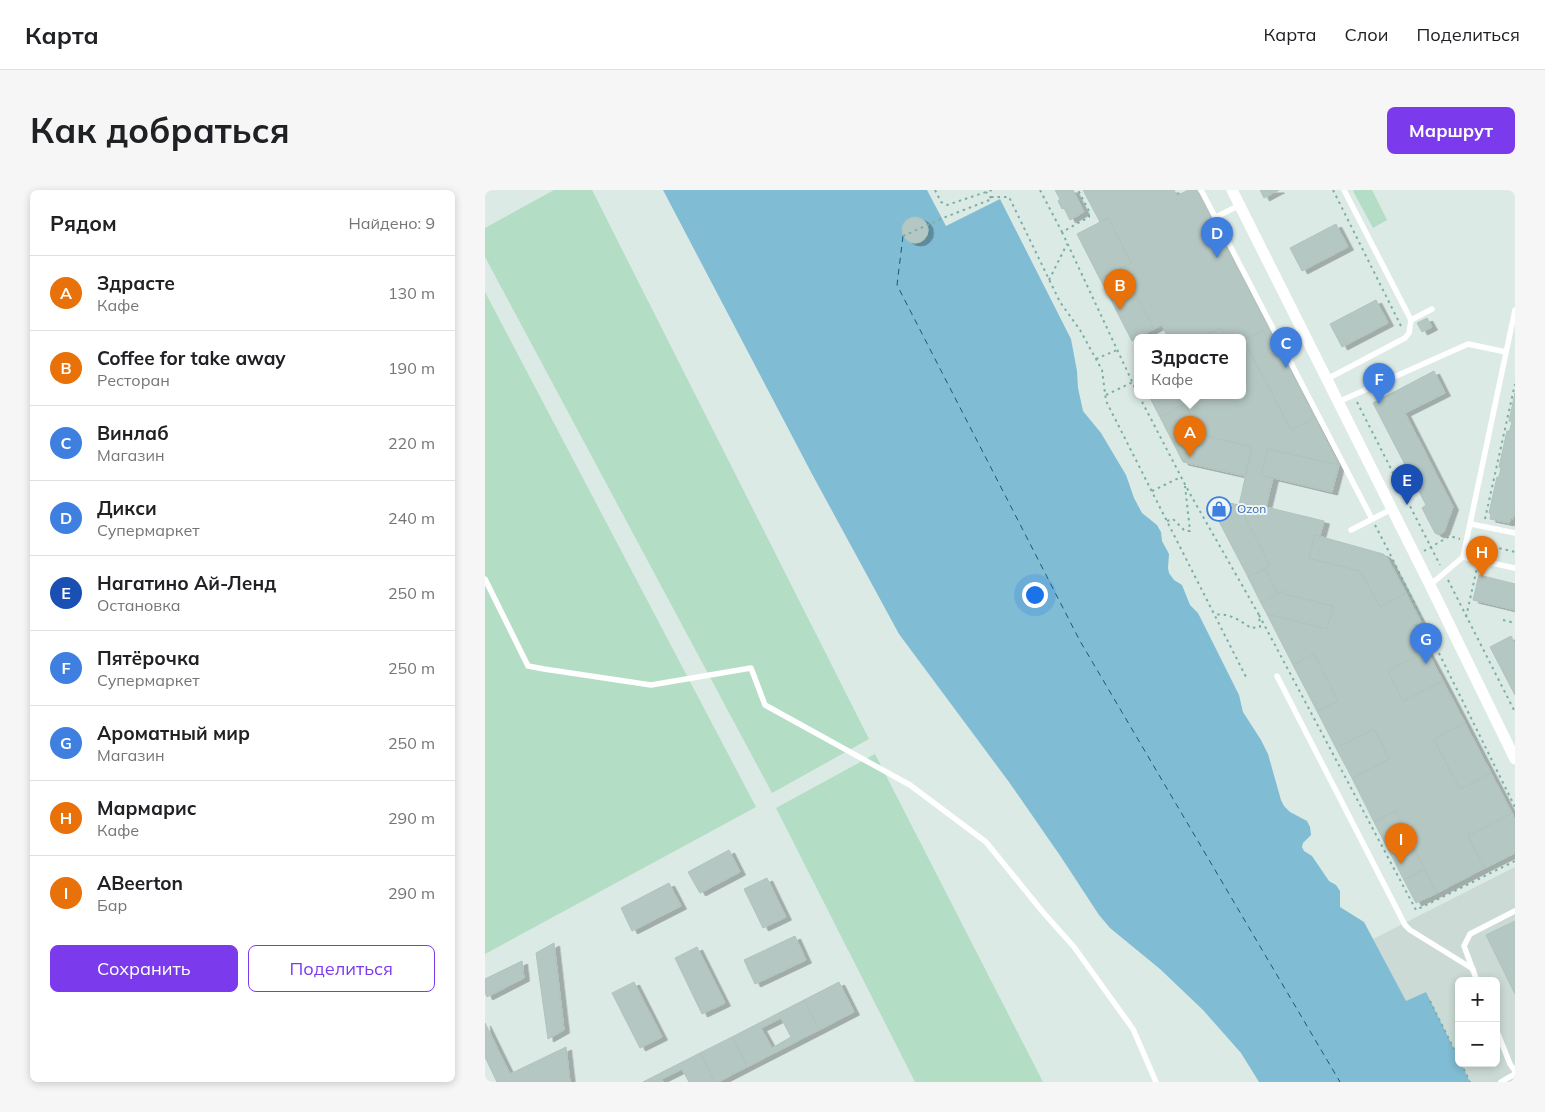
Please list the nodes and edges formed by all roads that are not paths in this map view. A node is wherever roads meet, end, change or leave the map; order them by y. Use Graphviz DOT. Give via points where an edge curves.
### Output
graph roads {
  1 [pos="1201,190"];
  2 [pos="1232,190"];
  3 [pos="1344,190"];
  4 [pos="1240,205"];
  5 [pos="1216,217"];
  6 [pos="1432,309"];
  7 [pos="1515,310"];
  8 [pos="1411,320"];
  9 [pos="1513,326"];
  10 [pos="1506,352"];
  11 [pos="1327,379"];
  12 [pos="1338,402"];
  13 [pos="1392,509"];
  14 [pos="1372,519"];
  15 [pos="1471,524"];
  16 [pos="1351,530"];
  17 [pos="1515,534"];
  18 [pos="1463,558"];
  19 [pos="1515,568"];
  20 [pos="485,579"];
  21 [pos="1430,585"];
  22 [pos="1277,676"];
  23 [pos="1515,759"];
  24 [pos="1515,911"];
  25 [pos="1473,969"];
  26 [pos="1476,977"];
  27 [pos="1500,1039"];
  28 [pos="1515,1072"];
  29 [pos="1157,1082"];
  30 [pos="1501,1082"];
  1 -- 5 [label="lane"];
  2 -- 4 [label="street"];
  3 -- 8 [label="lane"];
  4 -- 5 [label="lane"];
  4 -- 11 [label="street"];
  5 -- 14 [label="lane"];
  6 -- 8 [label="lane"];
  7 -- 9 [label="lane"];
  8 -- 11 [label="lane" via="1405,338"];
  9 -- 10 [label="lane"];
  10 -- 12 [label="lane" via="1468,344"];
  10 -- 15 [label="lane"];
  11 -- 12 [label="street"];
  12 -- 13 [label="street"];
  13 -- 14 [label="lane"];
  13 -- 21 [label="street"];
  14 -- 16 [label="lane"];
  15 -- 17 [label="lane"];
  15 -- 18 [label="lane"];
  18 -- 19 [label="lane"];
  18 -- 21 [label="lane"];
  20 -- 29 [label="lane" via="529,666 651,685 751,668 765,704 910,785 979,836 1074,947 1133,1029"];
  21 -- 23 [label="street"];
  22 -- 25 [label="lane" via="1405,926"];
  24 -- 25 [label="lane" via="1469,934 1463,946"];
  25 -- 26 [label="lane"];
  27 -- 28 [label="lane"];
  28 -- 30 [label="lane"];
}
